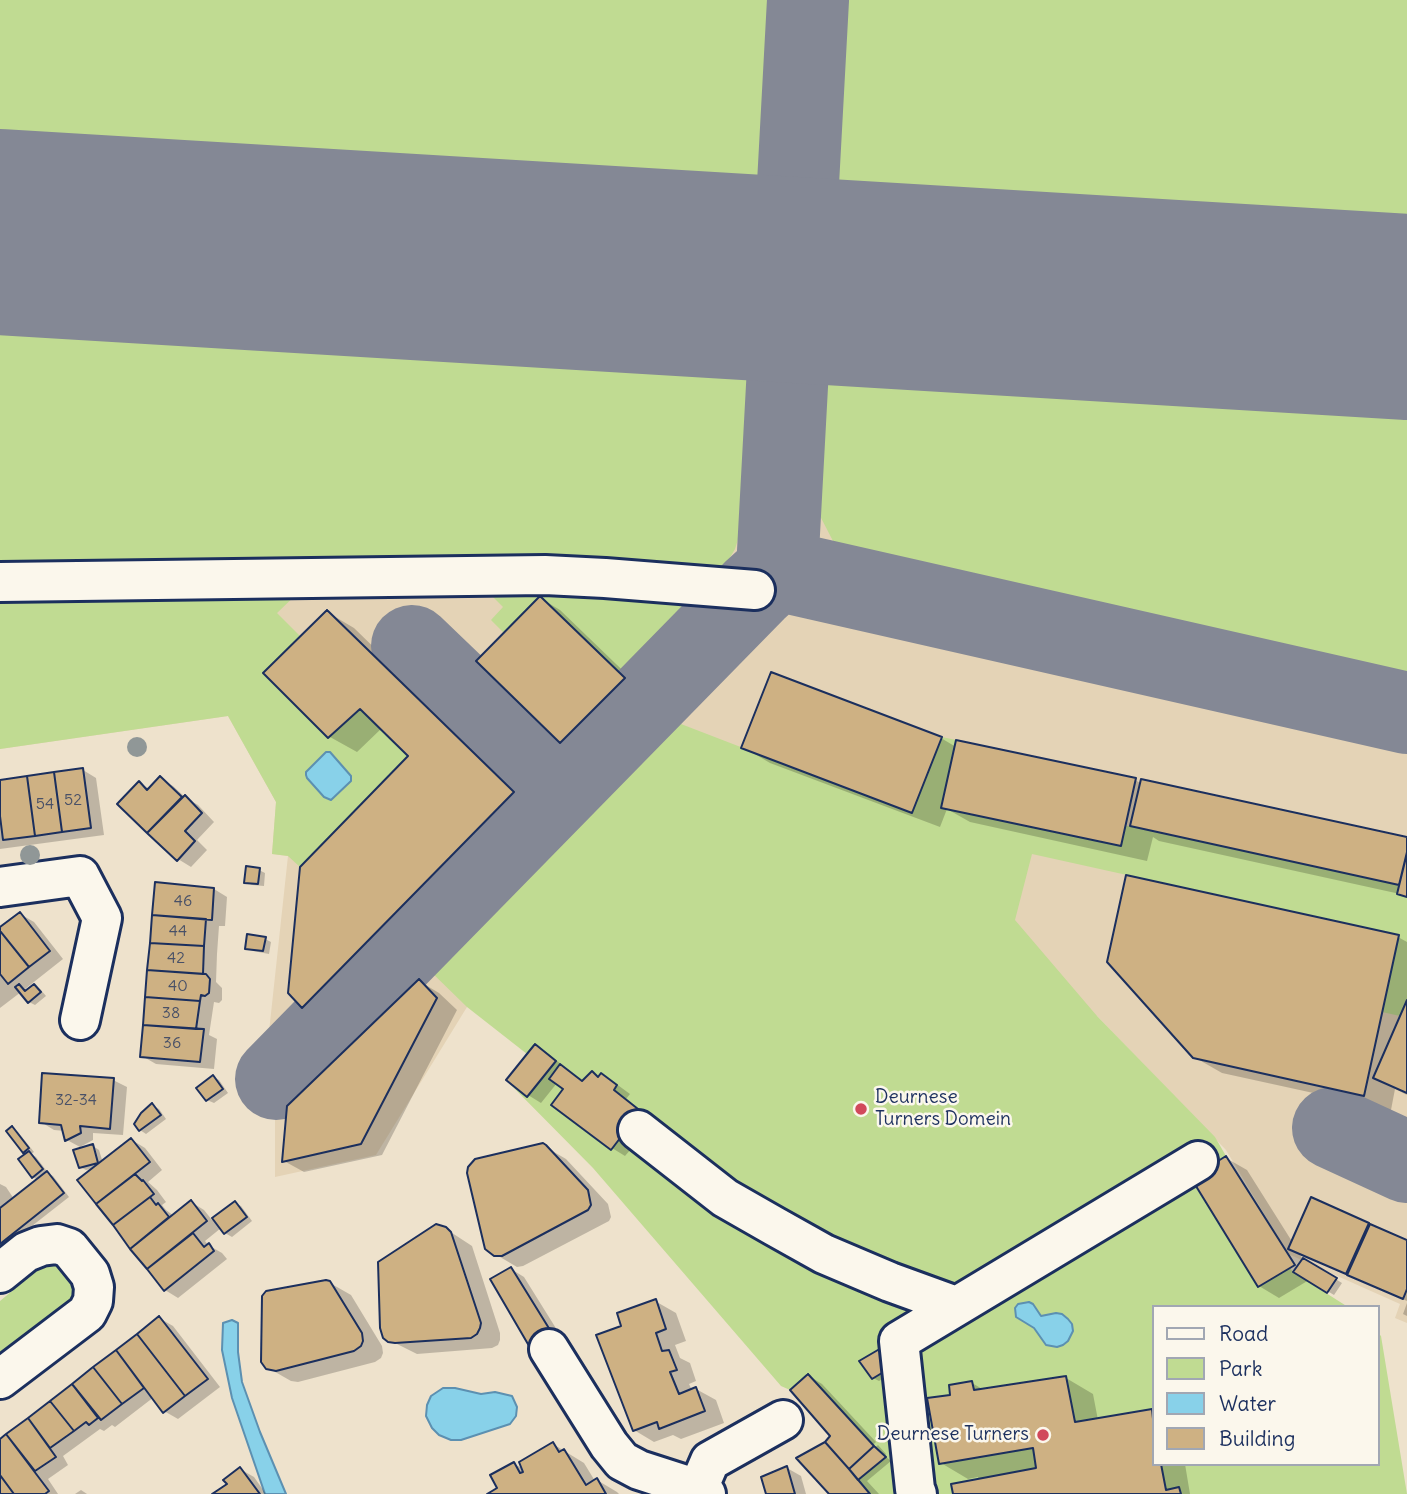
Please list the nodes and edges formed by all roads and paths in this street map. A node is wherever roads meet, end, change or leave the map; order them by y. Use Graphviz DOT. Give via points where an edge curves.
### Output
graph roads {
  1 [pos="0,582"];
  2 [pos="755,590"];
  3 [pos="0,887"];
  4 [pos="80,1020"];
  5 [pos="638,1130"];
  6 [pos="1198,1161"];
  7 [pos="0,1273"];
  8 [pos="956,1306"];
  9 [pos="549,1349"];
  10 [pos="0,1379"];
  11 [pos="783,1420"];
  12 [pos="702,1492"];
  13 [pos="917,1494"];
  1 -- 2 [label="street" via="545,575"];
  3 -- 4 [label="street" via="80,876 102,918"];
  5 -- 8 [label="street" via="725,1198 824,1254"];
  6 -- 8 [label="street"];
  7 -- 10 [label="street" via="26,1252 57,1244 69,1248 90,1274 94,1287 86,1313"];
  8 -- 13 [label="street" via="899,1341"];
  9 -- 12 [label="street" via="622,1461"];
  11 -- 12 [label="street" via="710,1461"];
}
